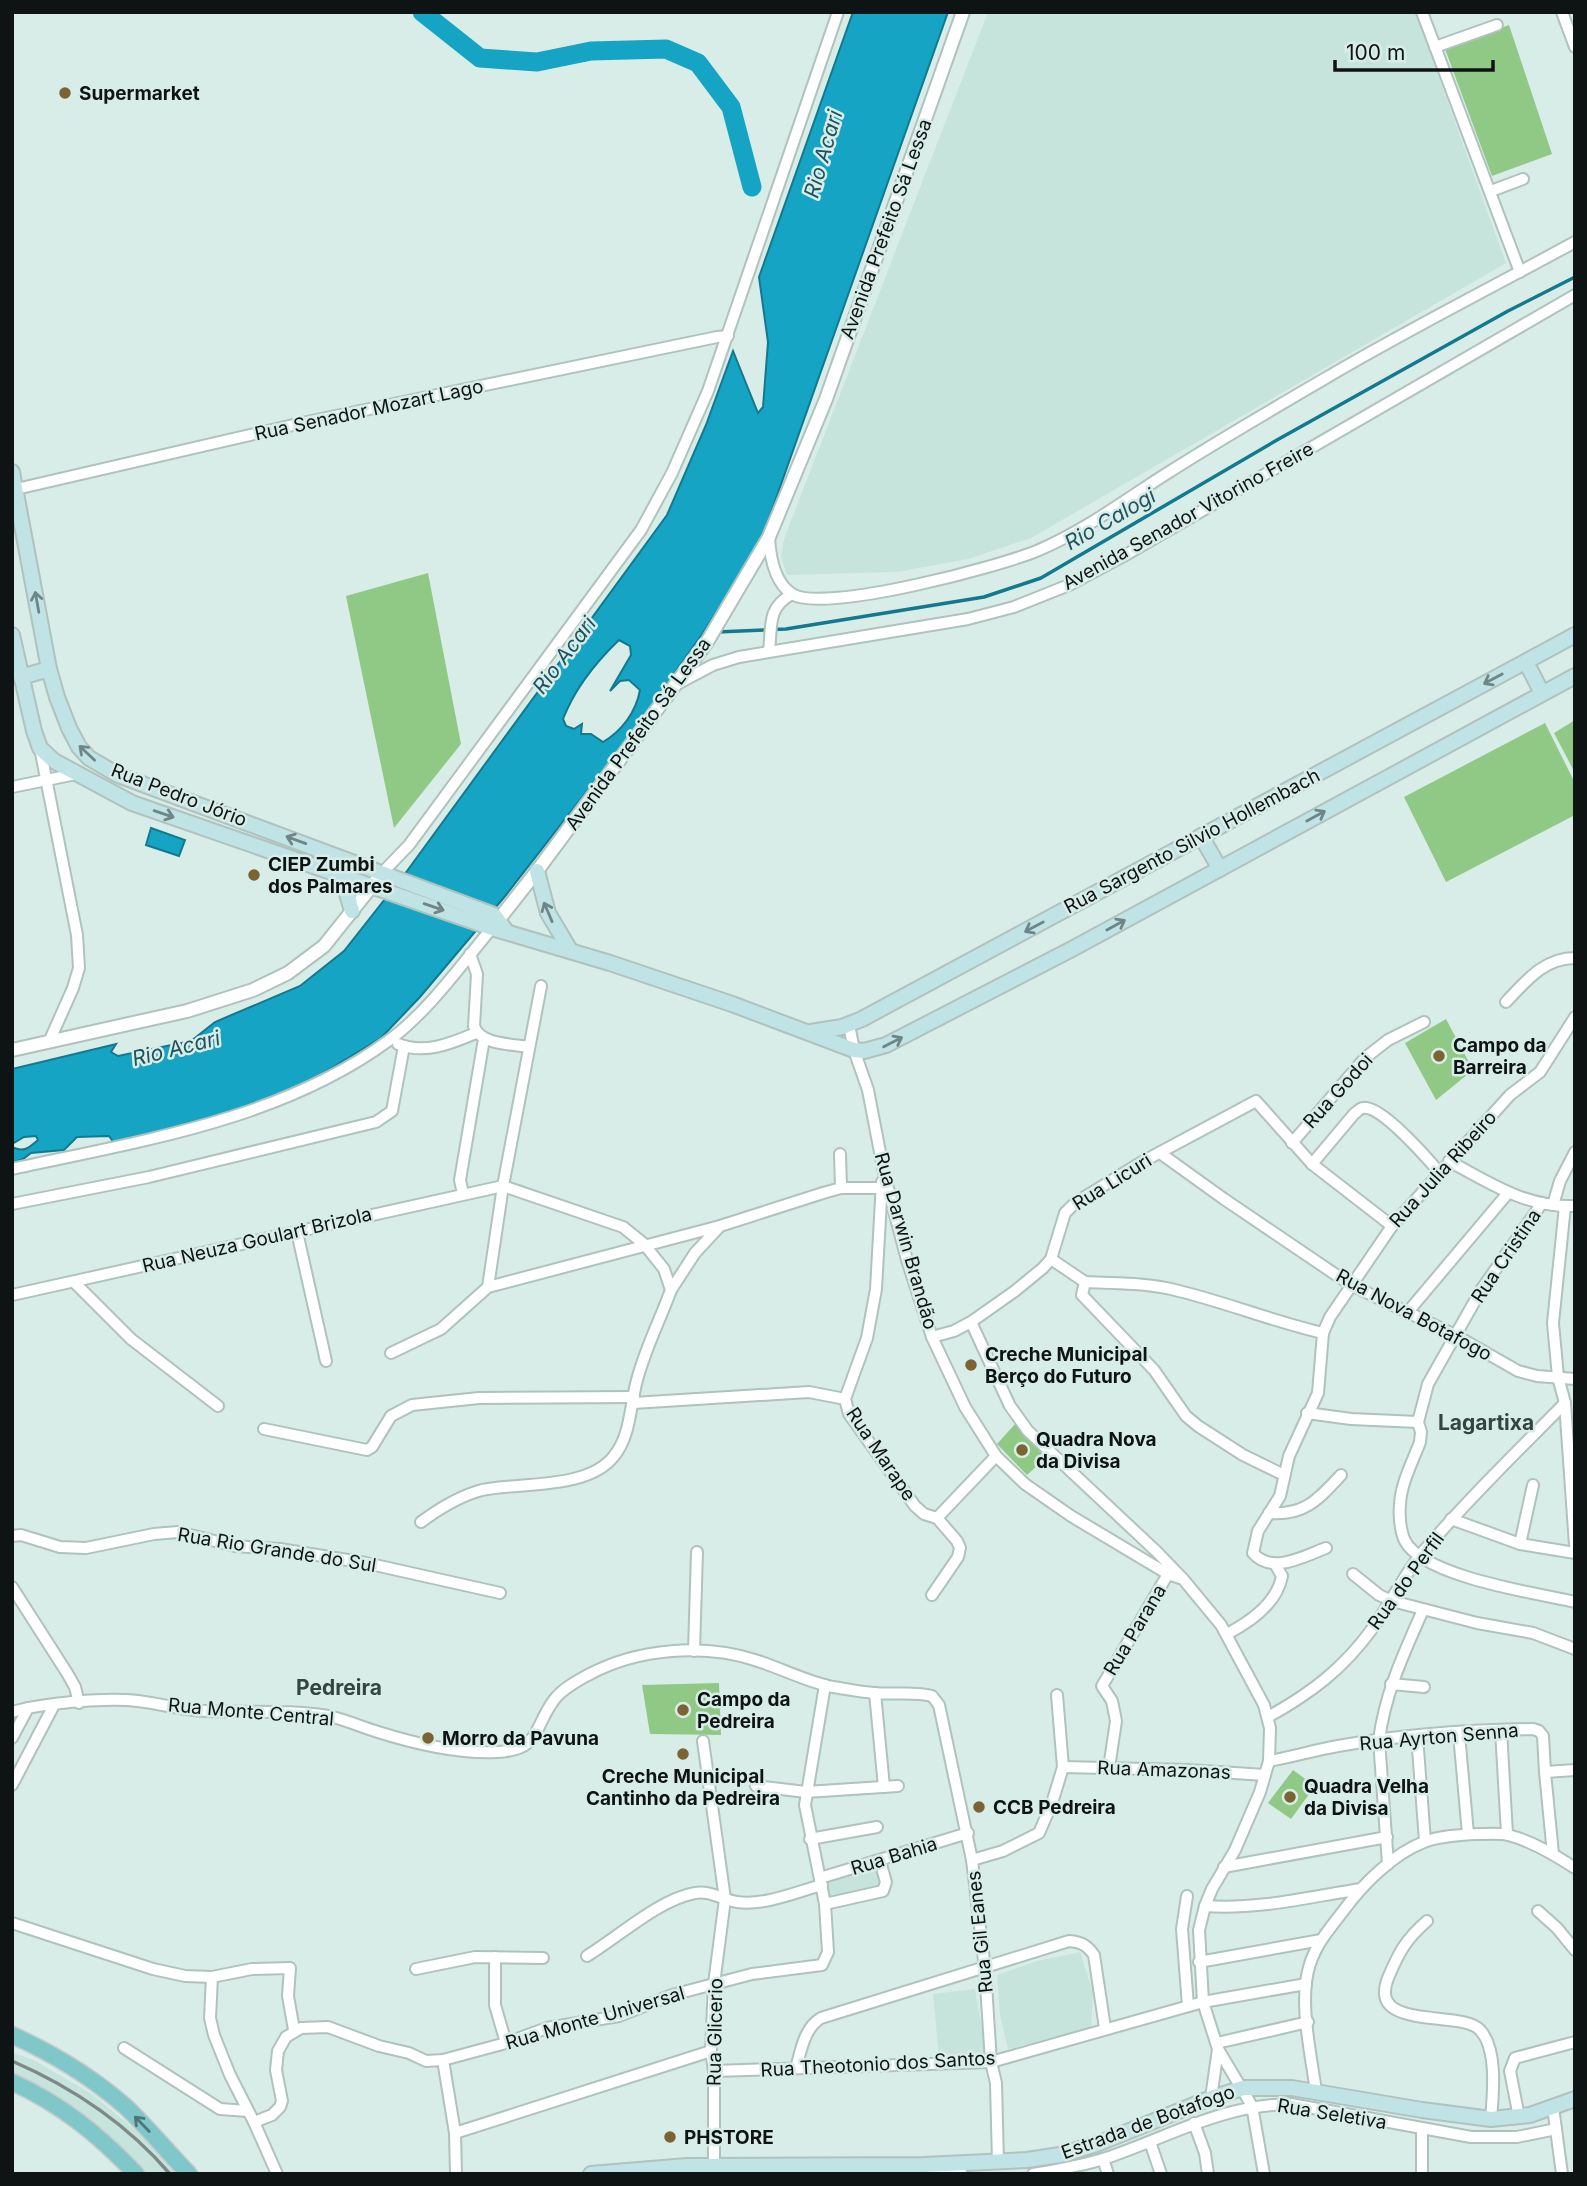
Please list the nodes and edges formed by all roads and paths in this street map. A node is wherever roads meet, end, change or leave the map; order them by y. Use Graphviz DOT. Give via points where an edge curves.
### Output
graph roads {
  1 [pos="838,12"];
  2 [pos="963,12"];
  3 [pos="1422,12"];
  4 [pos="1562,12"];
  5 [pos="1497,25"];
  6 [pos="1435,47"];
  7 [pos="1575,47"];
  8 [pos="1523,179"];
  9 [pos="1491,191"];
  10 [pos="1575,242"];
  11 [pos="1520,272"];
  12 [pos="1575,295"];
  13 [pos="728,337"];
  14 [pos="12,472"];
  15 [pos="14,490"];
  16 [pos="768,537"];
  17 [pos="792,594"];
  18 [pos="12,635"];
  19 [pos="1575,635"];
  20 [pos="769,651"];
  21 [pos="1525,662"];
  22 [pos="49,669"];
  23 [pos="1575,676"];
  24 [pos="22,677"];
  25 [pos="677,684"];
  26 [pos="1542,693"];
  27 [pos="40,748"];
  28 [pos="76,774"];
  29 [pos="45,780"];
  30 [pos="12,788"];
  31 [pos="1201,836"];
  32 [pos="1220,869"];
  33 [pos="537,871"];
  34 [pos="388,874"];
  35 [pos="342,877"];
  36 [pos="377,888"];
  37 [pos="352,911"];
  38 [pos="495,924"];
  39 [pos="570,950"];
  40 [pos="470,954"];
  41 [pos="1575,958"];
  42 [pos="541,986"];
  43 [pos="1506,1002"];
  44 [pos="1575,1017"];
  45 [pos="1424,1022"];
  46 [pos="849,1025"];
  47 [pos="805,1033"];
  48 [pos="480,1036"];
  49 [pos="389,1040"];
  50 [pos="49,1042"];
  51 [pos="404,1046"];
  52 [pos="529,1047"];
  53 [pos="12,1050"];
  54 [pos="854,1050"];
  55 [pos="1292,1143"];
  56 [pos="1575,1152"];
  57 [pos="1160,1153"];
  58 [pos="840,1154"];
  59 [pos="1449,1161"];
  60 [pos="1312,1164"];
  61 [pos="12,1169"];
  62 [pos="884,1172"];
  63 [pos="1439,1172"];
  64 [pos="502,1186"];
  65 [pos="841,1188"];
  66 [pos="882,1188"];
  67 [pos="463,1194"];
  68 [pos="1508,1194"];
  69 [pos="12,1204"];
  70 [pos="1547,1204"];
  71 [pos="1570,1206"];
  72 [pos="720,1226"];
  73 [pos="1392,1226"];
  74 [pos="297,1232"];
  75 [pos="644,1244"];
  76 [pos="1051,1259"];
  77 [pos="74,1282"];
  78 [pos="1084,1282"];
  79 [pos="1350,1285"];
  80 [pos="488,1287"];
  81 [pos="671,1290"];
  82 [pos="12,1295"];
  83 [pos="1407,1313"];
  84 [pos="971,1321"];
  85 [pos="1323,1333"];
  86 [pos="1455,1335"];
  87 [pos="932,1337"];
  88 [pos="391,1353"];
  89 [pos="326,1361"];
  90 [pos="1558,1377"];
  91 [pos="1575,1379"];
  92 [pos="845,1399"];
  93 [pos="634,1400"];
  94 [pos="1565,1402"];
  95 [pos="218,1406"];
  96 [pos="1307,1413"];
  97 [pos="1418,1422"];
  98 [pos="264,1429"];
  99 [pos="996,1456"];
  100 [pos="1284,1475"];
  101 [pos="1341,1475"];
  102 [pos="1533,1485"];
  103 [pos="1269,1513"];
  104 [pos="937,1518"];
  105 [pos="1451,1519"];
  106 [pos="421,1522"];
  107 [pos="13,1535"];
  108 [pos="1520,1544"];
  109 [pos="1575,1545"];
  110 [pos="1326,1548"];
  111 [pos="698,1552"];
  112 [pos="1575,1553"];
  113 [pos="1419,1557"];
  114 [pos="1275,1564"];
  115 [pos="1168,1574"];
  116 [pos="1353,1574"];
  117 [pos="1183,1579"];
  118 [pos="12,1587"];
  119 [pos="500,1593"];
  120 [pos="932,1595"];
  121 [pos="1392,1601"];
  122 [pos="1575,1602"];
  123 [pos="1423,1610"];
  124 [pos="1227,1634"];
  125 [pos="1575,1649"];
  126 [pos="694,1651"];
  127 [pos="1391,1684"];
  128 [pos="825,1685"];
  129 [pos="1424,1687"];
  130 [pos="875,1693"];
  131 [pos="1057,1695"];
  132 [pos="79,1703"];
  133 [pos="54,1705"];
  134 [pos="940,1705"];
  135 [pos="28,1708"];
  136 [pos="12,1712"];
  137 [pos="1268,1717"];
  138 [pos="1501,1730"];
  139 [pos="1459,1734"];
  140 [pos="1417,1736"];
  141 [pos="12,1738"];
  142 [pos="1378,1740"];
  143 [pos="703,1741"];
  144 [pos="1269,1761"];
  145 [pos="1063,1767"];
  146 [pos="1109,1768"];
  147 [pos="1575,1770"];
  148 [pos="1545,1772"];
  149 [pos="1265,1775"];
  150 [pos="12,1785"];
  151 [pos="756,1786"];
  152 [pos="898,1786"];
  153 [pos="884,1787"];
  154 [pos="806,1792"];
  155 [pos="877,1827"];
  156 [pos="968,1833"];
  157 [pos="1468,1834"];
  158 [pos="1507,1835"];
  159 [pos="1387,1838"];
  160 [pos="810,1839"];
  161 [pos="1425,1841"];
  162 [pos="1553,1854"];
  163 [pos="972,1860"];
  164 [pos="880,1861"];
  165 [pos="1388,1864"];
  166 [pos="1224,1867"];
  167 [pos="1575,1868"];
  168 [pos="821,1881"];
  169 [pos="1362,1889"];
  170 [pos="1187,1896"];
  171 [pos="725,1899"];
  172 [pos="825,1904"];
  173 [pos="1205,1906"];
  174 [pos="1538,1911"];
  175 [pos="1427,1921"];
  176 [pos="12,1923"];
  177 [pos="1321,1940"];
  178 [pos="1575,1950"];
  179 [pos="587,1956"];
  180 [pos="495,1957"];
  181 [pos="543,1958"];
  182 [pos="1199,1962"];
  183 [pos="416,1969"];
  184 [pos="985,1969"];
  185 [pos="212,1977"];
  186 [pos="714,1984"];
  187 [pos="1306,1984"];
  188 [pos="1203,2002"];
  189 [pos="1188,2006"];
  190 [pos="1308,2022"];
  191 [pos="1105,2028"];
  192 [pos="294,2030"];
  193 [pos="12,2035"];
  194 [pos="1575,2042"];
  195 [pos="506,2043"];
  196 [pos="1217,2046"];
  197 [pos="124,2048"];
  198 [pos="711,2051"];
  199 [pos="443,2060"];
  200 [pos="991,2062"];
  201 [pos="796,2068"];
  202 [pos="714,2071"];
  203 [pos="12,2082"];
  204 [pos="1243,2088"];
  205 [pos="1273,2088"];
  206 [pos="1316,2091"];
  207 [pos="1211,2098"];
  208 [pos="1575,2099"];
  209 [pos="1252,2106"];
  210 [pos="1553,2107"];
  211 [pos="248,2111"];
  212 [pos="1519,2117"];
  213 [pos="1491,2119"];
  214 [pos="254,2122"];
  215 [pos="1194,2123"];
  216 [pos="1422,2129"];
  217 [pos="1556,2129"];
  218 [pos="455,2133"];
  219 [pos="1150,2142"];
  220 [pos="1103,2159"];
  221 [pos="998,2162"];
  222 [pos="924,2165"];
  223 [pos="714,2166"];
  224 [pos="653,2171"];
  225 [pos="1061,2172"];
  226 [pos="136,2174"];
  227 [pos="189,2174"];
  228 [pos="277,2174"];
  229 [pos="456,2174"];
  230 [pos="591,2174"];
  231 [pos="962,2174"];
  232 [pos="1033,2174"];
  233 [pos="1108,2174"];
  234 [pos="1161,2174"];
  235 [pos="1208,2174"];
  236 [pos="1264,2174"];
  237 [pos="1422,2174"];
  238 [pos="1562,2174"];
  1 -- 13 [label="street"];
  2 -- 16 [label="street, Avenida Prefeito Sá Lessa" via="826,399"];
  3 -- 6 [label="street"];
  4 -- 7 [label="street"];
  5 -- 6 [label="street"];
  6 -- 9 [label="street"];
  8 -- 9 [label="street"];
  9 -- 11 [label="street"];
  10 -- 11 [label="street"];
  11 -- 17 [label="street" via="1374,350 1040,550 1003,563 861,595 826,598"];
  12 -- 20 [label="street, Avenida Senador Vitorino Freire" via="1069,585 968,619"];
  13 -- 15 [label="street, Rua Senador Mozart Lago" via="302,423"];
  13 -- 34 [label="street" via="672,473 641,530"];
  14 -- 15 [label="main road, Rua Pedro Jório"];
  22 -- 15 [label="main road, Rua Pedro Jório, one-way"];
  16 -- 17 [label="street" via="774,570"];
  16 -- 25 [label="street, Avenida Prefeito Sá Lessa" via="723,618"];
  17 -- 20 [label="street" via="776,605"];
  18 -- 24 [label="main road"];
  19 -- 21 [label="main road, Rua Sargento Silvio Hollembach"];
  20 -- 25 [label="street, Avenida Senador Vitorino Freire" via="724,660"];
  21 -- 26 [label="main road"];
  21 -- 31 [label="main road, Rua Sargento Silvio Hollembach, one-way"];
  22 -- 24 [label="main road"];
  34 -- 22 [label="main road, Rua Pedro Jório, one-way" via="118,775 89,758 69,728"];
  23 -- 26 [label="main road, Rua Sargento Silvio Hollembach"];
  24 -- 27 [label="main road"];
  25 -- 33 [label="street, Avenida Prefeito Sá Lessa"];
  32 -- 26 [label="main road, Rua Sargento Silvio Hollembach, one-way"];
  27 -- 28 [label="main road, Rua Sargento Silvio Hollembach"];
  27 -- 29 [label="street"];
  28 -- 29 [label="street"];
  28 -- 35 [label="main road, Rua Sargento Silvio Hollembach, one-way" via="132,803"];
  29 -- 30 [label="street"];
  29 -- 50 [label="street" via="77,936 79,968"];
  31 -- 32 [label="main road"];
  31 -- 46 [label="main road, Rua Sargento Silvio Hollembach, one-way"];
  54 -- 32 [label="main road, Rua Sargento Silvio Hollembach, one-way" via="886,1045"];
  33 -- 38 [label="street, Avenida Prefeito Sá Lessa"];
  39 -- 33 [label="main road, one-way" via="548,913"];
  34 -- 36 [label="street"];
  34 -- 38 [label="main road, Rua Sargento Silvio Hollembach"];
  35 -- 36 [label="main road, Rua Sargento Silvio Hollembach"];
  35 -- 37 [label="main road"];
  36 -- 37 [label="street"];
  36 -- 38 [label="main road, Rua Sargento Silvio Hollembach, one-way"];
  37 -- 50 [label="street" via="309,960 253,990 187,1012"];
  38 -- 39 [label="main road, Rua Sargento Silvio Hollembach"];
  38 -- 40 [label="street, Avenida Prefeito Sá Lessa"];
  39 -- 47 [label="main road, Rua Sargento Silvio Hollembach"];
  40 -- 48 [label="street" via="477,974 474,1026"];
  40 -- 49 [label="street, Avenida Prefeito Sá Lessa"];
  41 -- 43 [label="street" via="1554,960 1532,974"];
  42 -- 52 [label="street"];
  44 -- 59 [label="street, Rua Julia Ribeiro" via="1540,1072 1510,1095"];
  45 -- 55 [label="street, Rua Godoi" via="1365,1058"];
  46 -- 47 [label="main road, Rua Sargento Silvio Hollembach"];
  46 -- 54 [label="street, Rua Darwin Brandão"];
  47 -- 54 [label="main road, Rua Sargento Silvio Hollembach"];
  48 -- 51 [label="street" via="433,1048"];
  48 -- 52 [label="street"];
  48 -- 67 [label="street" via="460,1180"];
  49 -- 51 [label="street"];
  49 -- 61 [label="street, Avenida Prefeito Sá Lessa" via="296,1093 224,1119"];
  50 -- 53 [label="street"];
  51 -- 69 [label="street" via="392,1111 376,1122 149,1177"];
  52 -- 64 [label="street"];
  54 -- 62 [label="street, Rua Darwin Brandão" via="871,1100"];
  55 -- 57 [label="street, Rua Licuri" via="1256,1101"];
  55 -- 60 [label="street"];
  56 -- 70 [label="street, Rua Cristina"];
  57 -- 76 [label="street, Rua Licuri" via="1070,1207"];
  57 -- 79 [label="street, Rua Nova Botafogo"];
  58 -- 65 [label="street"];
  59 -- 63 [label="street, Rua Julia Ribeiro"];
  59 -- 68 [label="street"];
  60 -- 63 [label="street" via="1365,1107 1394,1125"];
  60 -- 73 [label="street"];
  62 -- 66 [label="street, Rua Marape"];
  62 -- 87 [label="street, Rua Darwin Brandão"];
  63 -- 73 [label="street, Rua Julia Ribeiro"];
  64 -- 67 [label="street, Rua Neuza Goulart Brizola"];
  64 -- 75 [label="street" via="623,1227"];
  64 -- 80 [label="street"];
  65 -- 66 [label="street"];
  65 -- 72 [label="street"];
  66 -- 92 [label="street, Rua Marape" via="876,1290 867,1338"];
  67 -- 74 [label="street, Rua Neuza Goulart Brizola"];
  68 -- 70 [label="street"];
  68 -- 83 [label="street"];
  70 -- 71 [label="street"];
  70 -- 86 [label="street, Rua Cristina" via="1514,1241"];
  71 -- 90 [label="street" via="1553,1323"];
  72 -- 75 [label="street"];
  72 -- 81 [label="street"];
  73 -- 79 [label="street, Rua Julia Ribeiro"];
  74 -- 77 [label="street, Rua Neuza Goulart Brizola"];
  74 -- 89 [label="street"];
  75 -- 80 [label="street"];
  75 -- 81 [label="street" via="664,1269"];
  76 -- 78 [label="street"];
  76 -- 84 [label="street"];
  77 -- 82 [label="street, Rua Neuza Goulart Brizola"];
  77 -- 95 [label="street" via="131,1339"];
  78 -- 85 [label="street" via="1174,1290"];
  78 -- 100 [label="street" via="1082,1294 1154,1370 1186,1416 1212,1436"];
  79 -- 83 [label="street, Rua Nova Botafogo"];
  79 -- 85 [label="street, Rua Julia Ribeiro"];
  80 -- 88 [label="street" via="440,1329"];
  81 -- 93 [label="street" via="642,1364"];
  83 -- 86 [label="street, Rua Nova Botafogo"];
  84 -- 87 [label="street"];
  84 -- 117 [label="street" via="1010,1406 1028,1431"];
  85 -- 96 [label="street" via="1319,1384"];
  86 -- 90 [label="street, Rua Nova Botafogo" via="1518,1371"];
  86 -- 97 [label="street, Rua Cristina" via="1428,1384"];
  87 -- 99 [label="street, Rua Darwin Brandão" via="965,1407"];
  90 -- 91 [label="street, Rua Nova Botafogo"];
  90 -- 94 [label="street"];
  92 -- 93 [label="street" via="809,1392"];
  92 -- 104 [label="street, Rua Marape" via="849,1414 906,1495 924,1514"];
  93 -- 98 [label="street" via="479,1398 412,1405 391,1416 367,1450"];
  93 -- 106 [label="street" via="618,1450 595,1471 563,1481 469,1494"];
  94 -- 105 [label="street, Rua do Perfil"];
  94 -- 109 [label="street"];
  96 -- 97 [label="street"];
  96 -- 100 [label="street"];
  97 -- 113 [label="street, Rua Cristina" via="1420,1442 1400,1503 1405,1541"];
  99 -- 104 [label="street"];
  99 -- 115 [label="street, Rua Darwin Brandão" via="1051,1503"];
  100 -- 103 [label="street" via="1280,1496"];
  101 -- 103 [label="street" via="1304,1508"];
  102 -- 108 [label="street"];
  103 -- 114 [label="street" via="1253,1550 1258,1558"];
  104 -- 120 [label="street, Rua Marape" via="960,1548"];
  105 -- 108 [label="street"];
  105 -- 113 [label="street, Rua do Perfil"];
  107 -- 119 [label="street, Rua Rio Grande do Sul" via="60,1547 86,1548 178,1532 234,1546 366,1563"];
  108 -- 112 [label="street"];
  110 -- 114 [label="street"];
  111 -- 126 [label="street"];
  113 -- 121 [label="street, Rua do Perfil"];
  113 -- 122 [label="street" via="1452,1573"];
  114 -- 124 [label="street" via="1282,1576 1276,1591 1254,1619"];
  115 -- 117 [label="street, Rua Darwin Brandão"];
  115 -- 146 [label="street, Rua Parana" via="1102,1686 1116,1721"];
  116 -- 121 [label="street"];
  117 -- 124 [label="street, Rua Darwin Brandão"];
  118 -- 132 [label="street" via="67,1673"];
  121 -- 123 [label="street"];
  121 -- 137 [label="street, Rua do Perfil" via="1327,1680"];
  123 -- 125 [label="street" via="1532,1633"];
  123 -- 127 [label="street"];
  124 -- 137 [label="street, Rua Darwin Brandão"];
  126 -- 128 [label="street, Rua Monte Central" via="740,1656"];
  126 -- 132 [label="street, Rua Monte Central" via="626,1659 588,1675 558,1695 528,1744 499,1752 420,1744 329,1717 195,1711 139,1701"];
  127 -- 129 [label="street"];
  127 -- 142 [label="street"];
  128 -- 130 [label="street, Rua Monte Central"];
  128 -- 154 [label="street"];
  130 -- 134 [label="street, Rua Monte Central" via="929,1694"];
  130 -- 153 [label="street"];
  131 -- 145 [label="street"];
  132 -- 133 [label="street, Rua Monte Central"];
  133 -- 135 [label="street, Rua Monte Central"];
  133 -- 150 [label="street"];
  134 -- 156 [label="street, Rua Gil Eanes"];
  135 -- 136 [label="street, Rua Monte Central"];
  135 -- 141 [label="street"];
  137 -- 144 [label="street, Rua Darwin Brandão"];
  138 -- 139 [label="street, Rua Ayrton Senna"];
  138 -- 148 [label="street, Rua Ayrton Senna" via="1539,1731"];
  138 -- 158 [label="street"];
  139 -- 140 [label="street, Rua Ayrton Senna"];
  139 -- 157 [label="street"];
  140 -- 142 [label="street, Rua Ayrton Senna"];
  140 -- 161 [label="street"];
  142 -- 144 [label="street, Rua Ayrton Senna"];
  142 -- 159 [label="street"];
  143 -- 171 [label="street, Rua Glicerio"];
  144 -- 149 [label="street, Rua Darwin Brandão"];
  145 -- 146 [label="street, Rua Amazonas"];
  145 -- 163 [label="street" via="1039,1833"];
  146 -- 149 [label="street, Rua Amazonas"];
  147 -- 148 [label="street"];
  148 -- 162 [label="street"];
  149 -- 166 [label="street, Rua Darwin Brandão"];
  151 -- 154 [label="street"];
  152 -- 153 [label="street"];
  153 -- 154 [label="street"];
  154 -- 160 [label="street"];
  155 -- 160 [label="street"];
  156 -- 163 [label="street, Rua Gil Eanes"];
  156 -- 164 [label="street, Rua Bahia"];
  157 -- 158 [label="street"];
  157 -- 161 [label="street"];
  158 -- 162 [label="street"];
  159 -- 165 [label="street"];
  159 -- 166 [label="street"];
  160 -- 168 [label="street"];
  161 -- 165 [label="street"];
  162 -- 167 [label="street"];
  163 -- 184 [label="street, Rua Gil Eanes"];
  164 -- 168 [label="street, Rua Bahia"];
  164 -- 172 [label="street" via="886,1882 883,1891"];
  165 -- 169 [label="street"];
  166 -- 173 [label="street, Rua Darwin Brandão"];
  168 -- 171 [label="street, Rua Bahia" via="757,1902"];
  168 -- 172 [label="street"];
  169 -- 173 [label="street" via="1261,1905"];
  169 -- 177 [label="street"];
  170 -- 189 [label="street" via="1182,1929"];
  171 -- 179 [label="street, Rua Bahia" via="693,1893 654,1911"];
  171 -- 186 [label="street, Rua Glicerio"];
  172 -- 186 [label="street, Rua Monte Universal" via="827,1958 820,1966"];
  173 -- 182 [label="street, Rua Darwin Brandão"];
  174 -- 178 [label="street"];
  175 -- 213 [label="street" via="1399,1951 1385,1994 1394,2008 1403,2012 1468,2023 1483,2033 1493,2070"];
  176 -- 185 [label="street" via="153,1969"];
  177 -- 182 [label="street"];
  177 -- 187 [label="street"];
  180 -- 181 [label="street"];
  180 -- 183 [label="street"];
  180 -- 195 [label="street" via="495,2005"];
  182 -- 188 [label="street, Rua Darwin Brandão"];
  184 -- 191 [label="street" via="1077,1941 1094,1955"];
  184 -- 200 [label="street, Rua Gil Eanes"];
  184 -- 201 [label="street" via="821,2018 810,2027"];
  185 -- 192 [label="street" via="290,1968 288,1996"];
  185 -- 211 [label="street" via="214,2035"];
  186 -- 195 [label="street, Rua Monte Universal" via="626,2014 547,2028"];
  186 -- 198 [label="street, Rua Glicerio"];
  187 -- 188 [label="street, Rua Theotonio dos Santos"];
  187 -- 190 [label="street"];
  188 -- 189 [label="street, Rua Theotonio dos Santos"];
  188 -- 196 [label="street, Rua Darwin Brandão"];
  189 -- 191 [label="street, Rua Theotonio dos Santos"];
  190 -- 196 [label="street"];
  190 -- 206 [label="street"];
  191 -- 200 [label="street, Rua Theotonio dos Santos"];
  192 -- 199 [label="street" via="328,2027 426,2061"];
  192 -- 214 [label="street" via="281,2043 276,2058 282,2104"];
  227 -- 193 [label="main road, one-way" via="106,2091"];
  194 -- 212 [label="street" via="1512,2062"];
  195 -- 199 [label="street, Rua Monte Universal"];
  196 -- 204 [label="street"];
  196 -- 207 [label="street, Rua Darwin Brandão"];
  197 -- 211 [label="street" via="220,2109"];
  198 -- 202 [label="street, Rua Glicerio"];
  198 -- 218 [label="street"];
  199 -- 218 [label="street"];
  200 -- 201 [label="street, Rua Theotonio dos Santos"];
  200 -- 221 [label="street, Rua Gil Eanes" via="999,2124"];
  201 -- 202 [label="street, Rua Theotonio dos Santos"];
  202 -- 223 [label="street, Rua Glicerio"];
  203 -- 226 [label="main road" via="64,2109"];
  204 -- 205 [label="main road, Estrada de Botafogo"];
  204 -- 207 [label="main road, Estrada de Botafogo"];
  204 -- 209 [label="street"];
  205 -- 206 [label="main road, Estrada de Botafogo"];
  205 -- 209 [label="street"];
  206 -- 213 [label="main road, Estrada de Botafogo"];
  207 -- 221 [label="main road, Estrada de Botafogo" via="1097,2144 1060,2155"];
  208 -- 210 [label="main road, Estrada de Botafogo"];
  209 -- 215 [label="street, Rua Seletiva"];
  209 -- 216 [label="street, Rua Seletiva" via="1291,2104"];
  209 -- 236 [label="street"];
  210 -- 212 [label="main road, Estrada de Botafogo"];
  210 -- 217 [label="street"];
  211 -- 214 [label="street"];
  212 -- 213 [label="main road, Estrada de Botafogo"];
  214 -- 228 [label="street"];
  215 -- 219 [label="street, Rua Seletiva"];
  215 -- 235 [label="street"];
  216 -- 217 [label="street, Rua Seletiva" via="1491,2138"];
  216 -- 237 [label="street"];
  217 -- 238 [label="street"];
  218 -- 229 [label="street"];
  219 -- 220 [label="street, Rua Seletiva"];
  219 -- 234 [label="street"];
  220 -- 225 [label="street, Rua Seletiva"];
  220 -- 233 [label="street"];
  221 -- 222 [label="main road, Estrada de Botafogo"];
  222 -- 223 [label="main road, Estrada de Botafogo"];
  222 -- 231 [label="street" via="938,2172"];
  223 -- 224 [label="main road, Estrada de Botafogo"];
  224 -- 230 [label="main road, Estrada de Botafogo"];
  225 -- 232 [label="street, Rua Seletiva"];
}
